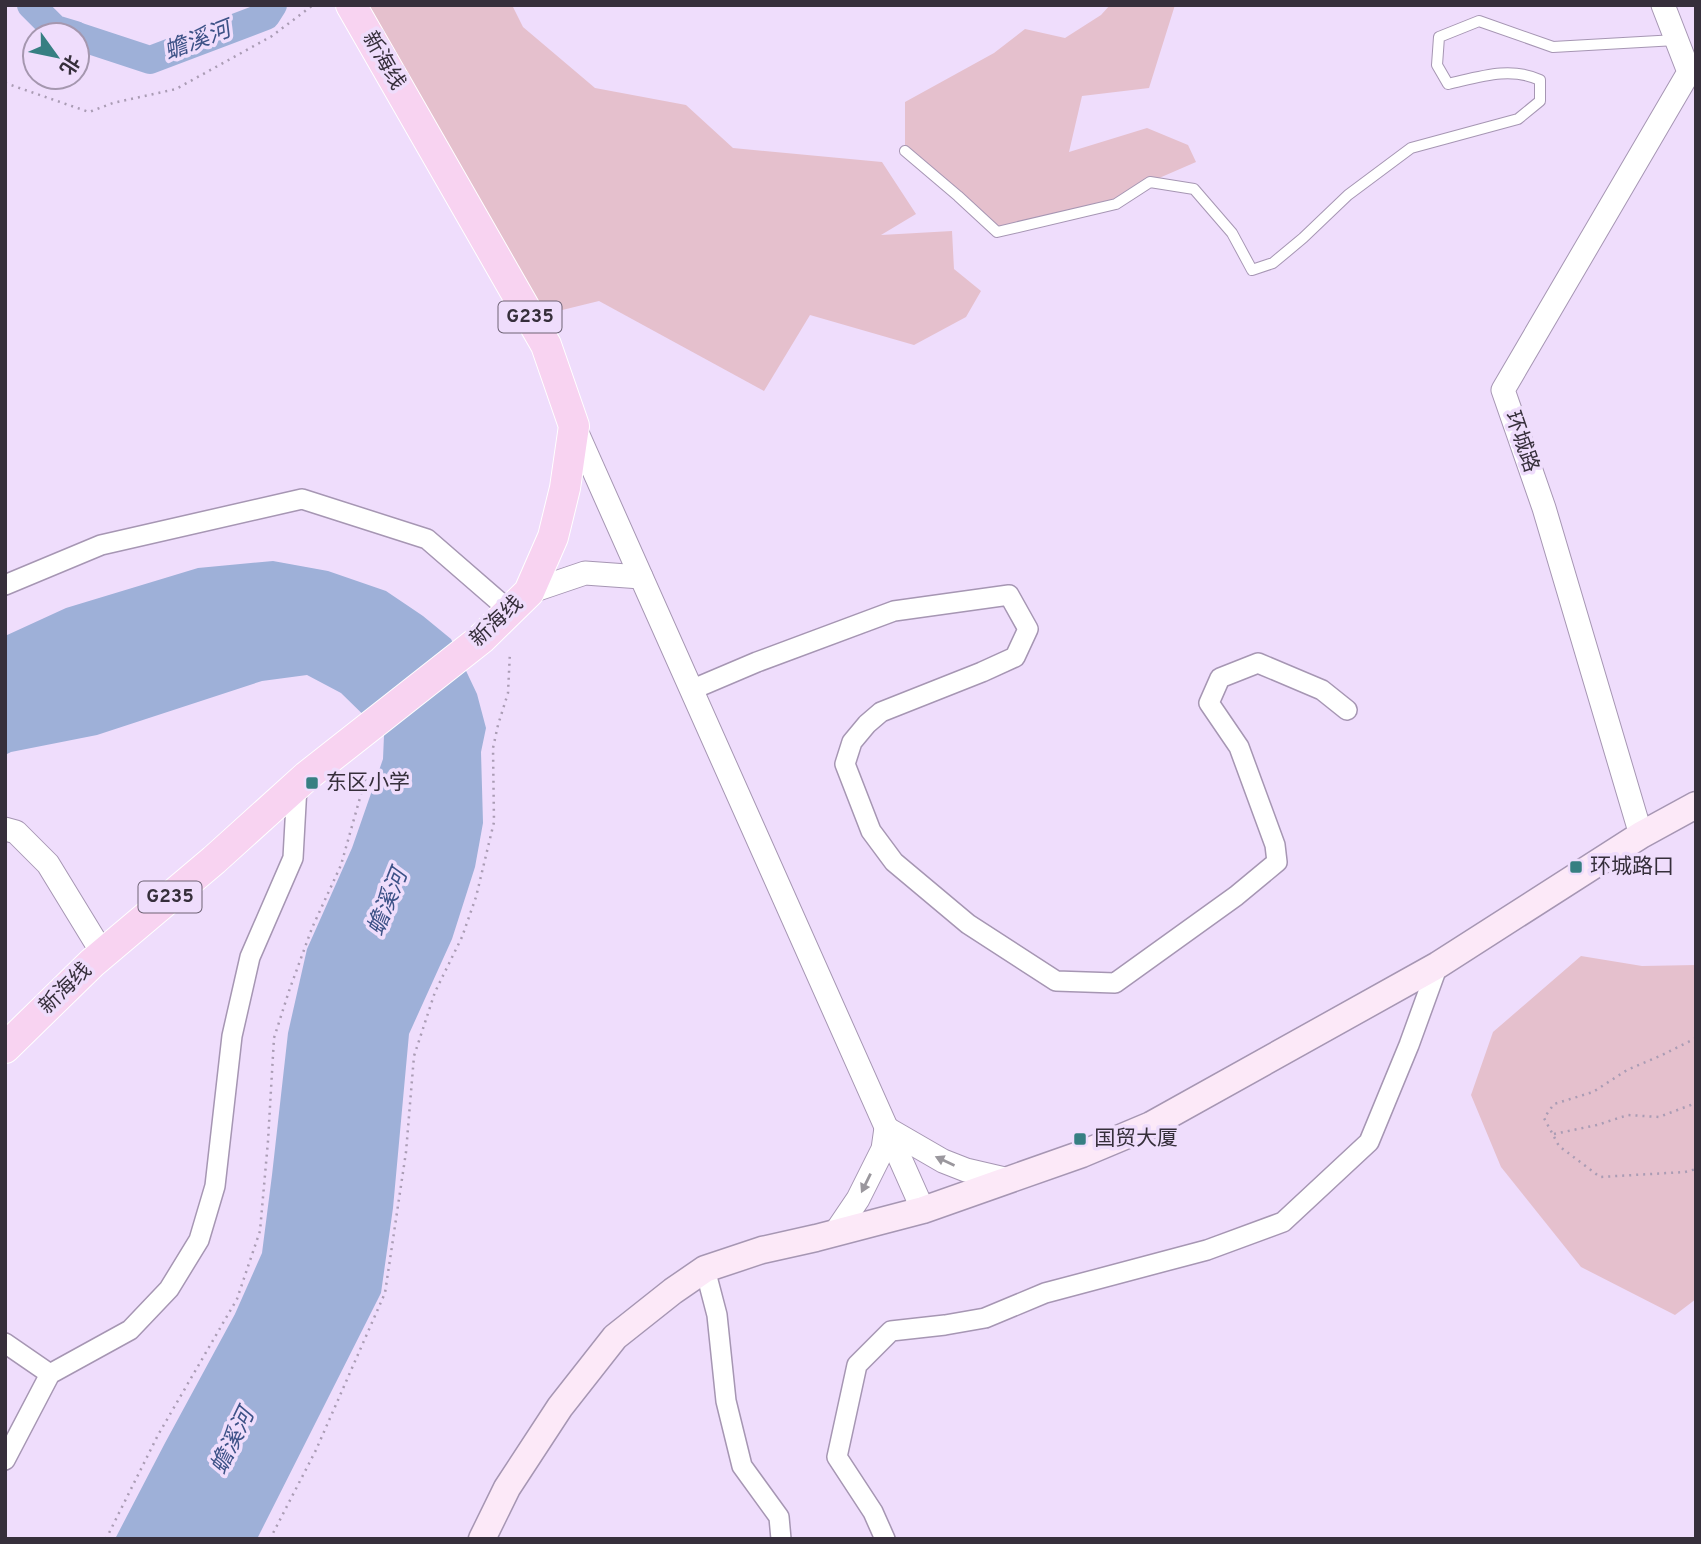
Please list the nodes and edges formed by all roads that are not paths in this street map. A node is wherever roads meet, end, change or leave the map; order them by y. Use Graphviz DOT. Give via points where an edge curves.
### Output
graph roads {
  1 [pos="351,5"];
  2 [pos="1664,5"];
  3 [pos="1677,40"];
  4 [pos="905,151"];
  5 [pos="573,426"];
  6 [pos="640,577"];
  7 [pos="5,585"];
  8 [pos="520,601"];
  9 [pos="691,690"];
  10 [pos="1347,710"];
  11 [pos="297,786"];
  12 [pos="1696,805"];
  13 [pos="5,829"];
  14 [pos="1641,835"];
  15 [pos="103,954"];
  16 [pos="1438,965"];
  17 [pos="5,1048"];
  18 [pos="886,1128"];
  19 [pos="1009,1180"];
  20 [pos="923,1210"];
  21 [pos="835,1233"];
  22 [pos="705,1269"];
  23 [pos="5,1343"];
  24 [pos="50,1374"];
  25 [pos="5,1460"];
  26 [pos="482,1539"];
  27 [pos="780,1539"];
  28 [pos="885,1539"];
  1 -- 5 [label="main road, 新海线 / G235" via="546,345"];
  2 -- 3 [label="street, 环城路"];
  3 -- 4 [label="lane" via="1553,47 1479,21 1439,37 1437,65 1448,84 1498,72 1527,74 1540,80 1540,101 1518,119 1411,148 1348,195 1273,263 1252,270 1232,233 1194,189 1150,182 1116,204 997,232"];
  3 -- 14 [label="street, 环城路" via="1689,72 1503,390 1544,508"];
  5 -- 6 [label="street"];
  5 -- 8 [label="main road, 新海线 / G235" via="553,537"];
  6 -- 8 [label="street" via="585,573"];
  6 -- 9 [label="street"];
  7 -- 8 [label="street" via="101,545 302,499 428,539"];
  8 -- 11 [label="main road, 新海线 / G235" via="481,639"];
  9 -- 10 [label="street" via="894,611 1009,595 1028,629 1015,657 881,712 852,742 845,764 871,831 894,862 968,924 1056,981 1115,983 1277,862 1239,747 1209,703 1220,678 1258,663 1322,690"];
  9 -- 18 [label="street"];
  11 -- 15 [label="main road, 新海线 / G235"];
  11 -- 24 [label="street" via="293,858 250,957 232,1036 215,1186 199,1240 169,1289 130,1330"];
  12 -- 14 [label="main road"];
  13 -- 15 [label="street" via="16,832 48,863"];
  14 -- 16 [label="main road"];
  15 -- 17 [label="main road, 新海线 / G235"];
  16 -- 19 [label="main road" via="1151,1125"];
  16 -- 28 [label="street" via="1369,1142 1283,1222 1207,1250 1045,1293 985,1318 891,1331 857,1365 837,1457"];
  19 -- 18 [label="street, one-way" via="943,1161"];
  18 -- 20 [label="street"];
  18 -- 21 [label="street, one-way" via="883,1149"];
  19 -- 20 [label="main road"];
  20 -- 21 [label="main road"];
  21 -- 22 [label="main road"];
  22 -- 26 [label="main road" via="615,1337 560,1407 508,1488"];
  22 -- 27 [label="street" via="717,1315 726,1401 742,1466 779,1517"];
  23 -- 24 [label="street"];
  24 -- 25 [label="street"];
}
